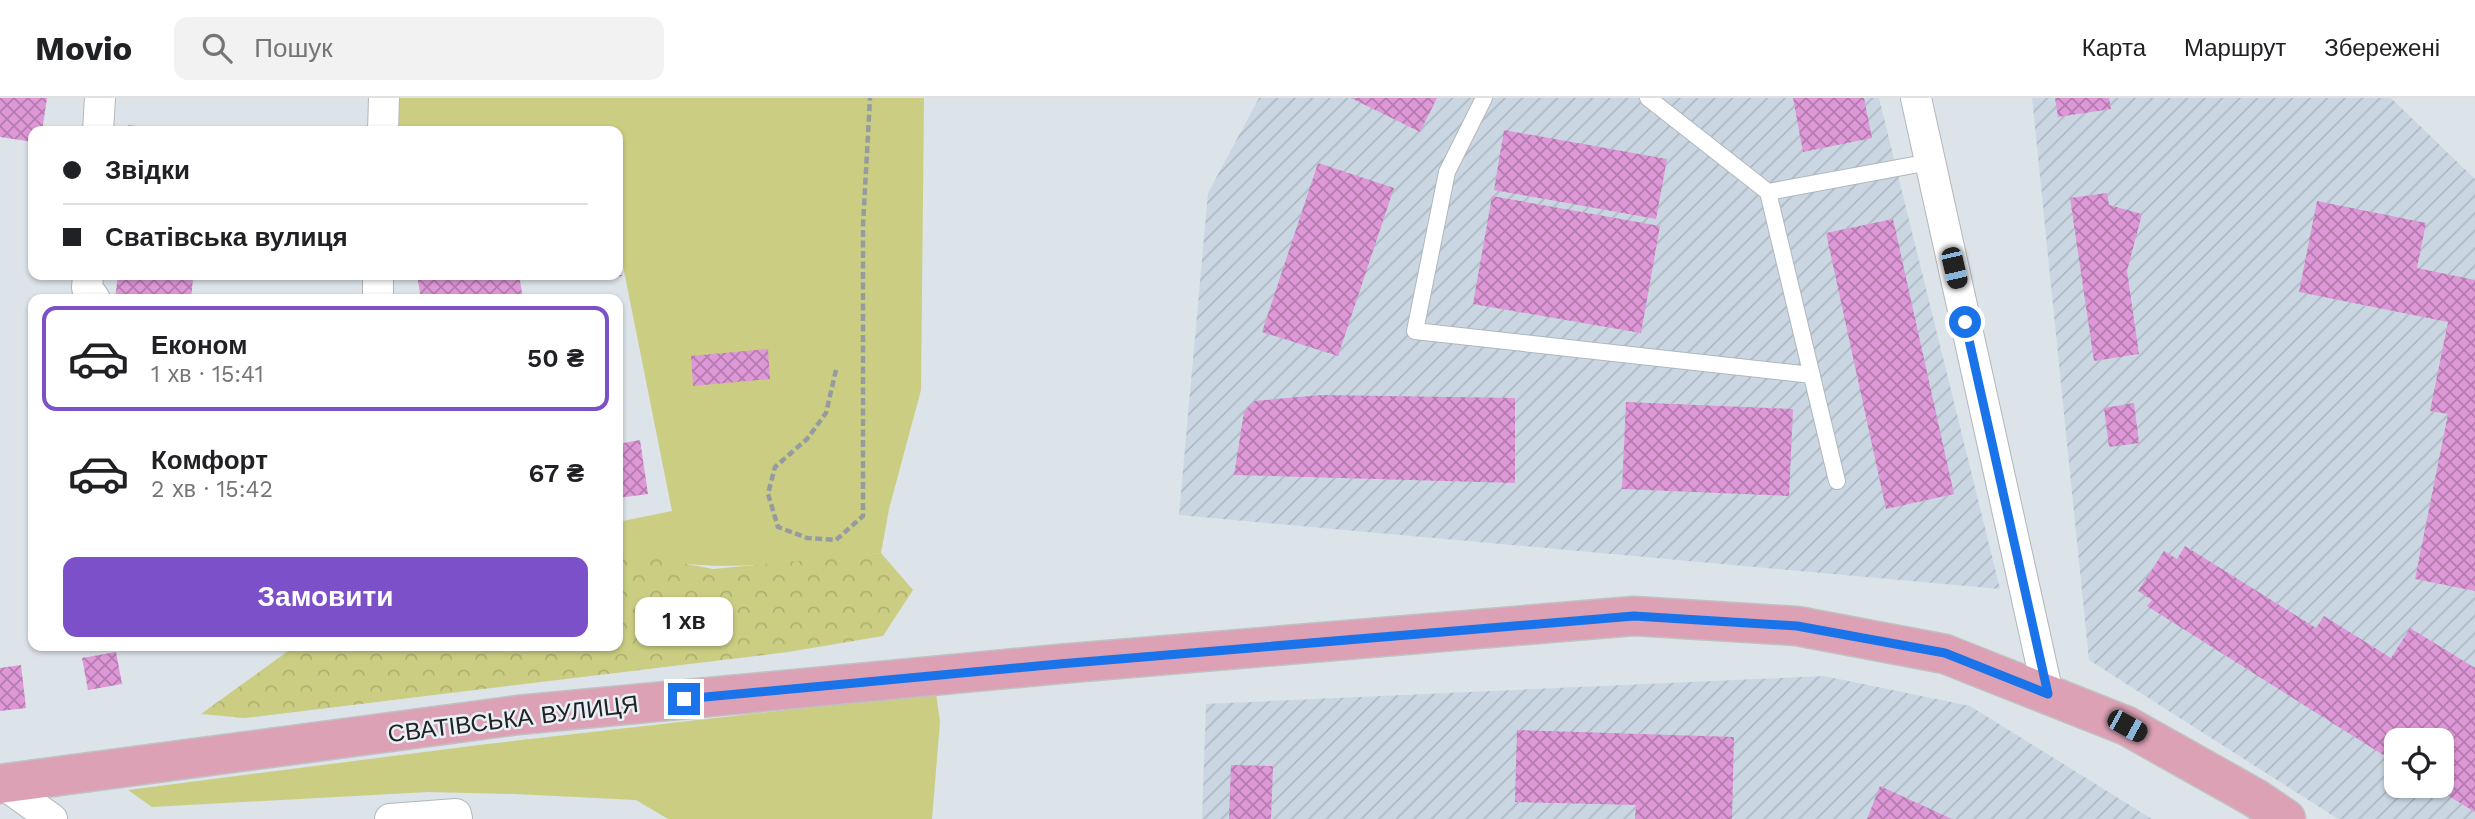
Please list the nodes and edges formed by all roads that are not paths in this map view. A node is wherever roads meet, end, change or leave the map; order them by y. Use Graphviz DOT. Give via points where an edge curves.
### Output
graph roads {
  1 [pos="100,98"];
  2 [pos="384,98"];
  3 [pos="1484,98"];
  4 [pos="1648,98"];
  5 [pos="1916,98"];
  6 [pos="98,126"];
  7 [pos="383,126"];
  8 [pos="1930,162"];
  9 [pos="1768,192"];
  10 [pos="1812,375"];
  11 [pos="1837,481"];
  12 [pos="2048,694"];
  13 [pos="1,784"];
  14 [pos="456,816"];
  15 [pos="52,819"];
  16 [pos="390,819"];
  17 [pos="2286,819"];
  1 -- 6 [label="street"];
  2 -- 7 [label="street"];
  3 -- 10 [label="lane" via="1447,172 1415,331"];
  4 -- 9 [label="lane"];
  5 -- 8 [label="street"];
  8 -- 9 [label="lane"];
  8 -- 12 [label="street"];
  9 -- 10 [label="lane"];
  10 -- 11 [label="lane"];
  12 -- 13 [label="main road, СВАТІВСЬКА ВУЛИЦЯ" via="1945,653 1797,626 1634,616 518,715"];
  12 -- 17 [label="main road, СВАТІВСЬКА ВУЛИЦЯ" via="2127,726"];
  13 -- 15 [label="street"];
  14 -- 16 [label="street"];
}
